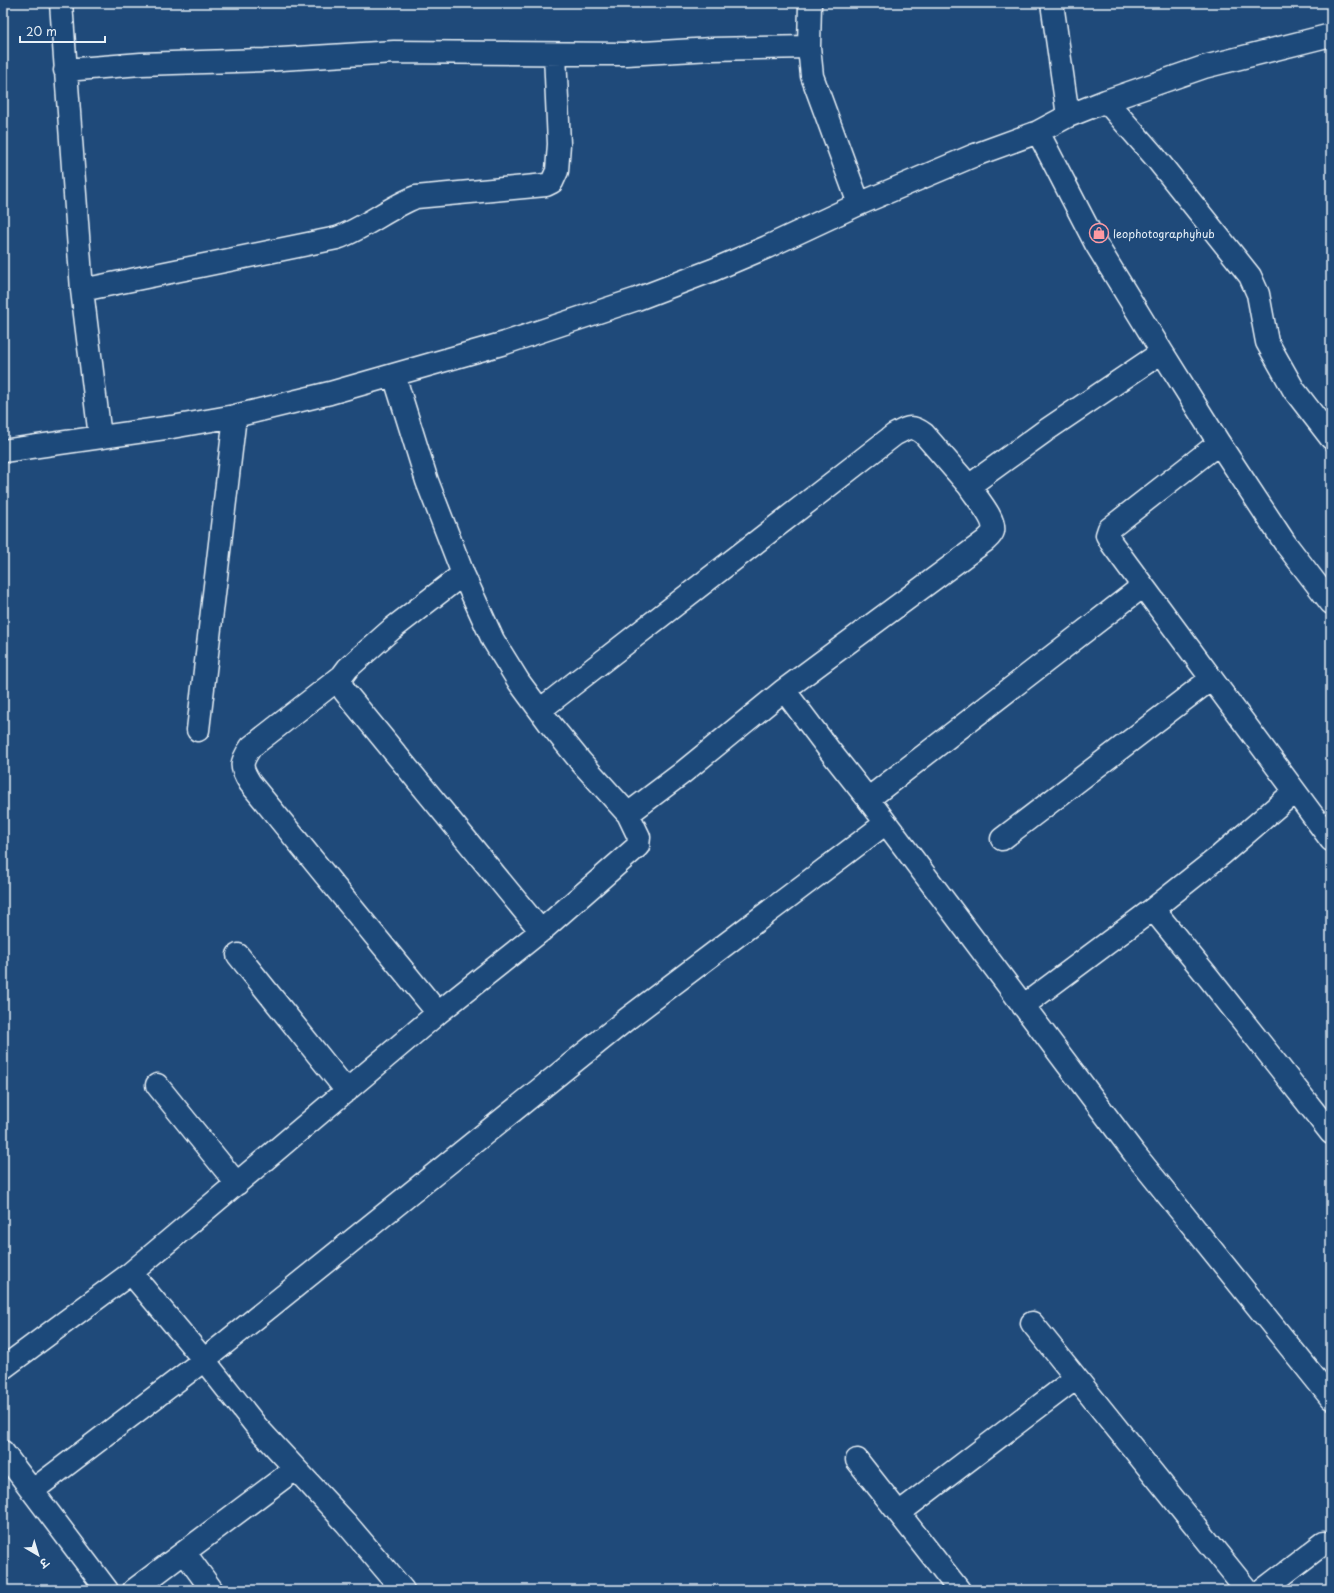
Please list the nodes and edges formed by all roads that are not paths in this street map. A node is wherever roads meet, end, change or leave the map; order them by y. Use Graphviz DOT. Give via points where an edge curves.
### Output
graph roads {
  1 [pos="61,3"];
  2 [pos="810,3"];
  3 [pos="1052,3"];
  4 [pos="1331,35"];
  5 [pos="809,46"];
  6 [pos="555,54"];
  7 [pos="65,70"];
  8 [pos="1106,101"];
  9 [pos="1068,116"];
  10 [pos="1038,132"];
  11 [pos="859,204"];
  12 [pos="82,290"];
  13 [pos="1162,352"];
  14 [pos="394,375"];
  15 [pos="235,416"];
  16 [pos="100,437"];
  17 [pos="1331,438"];
  18 [pos="1219,443"];
  19 [pos="3,451"];
  20 [pos="969,486"];
  21 [pos="463,574"];
  22 [pos="1143,586"];
  23 [pos="1331,604"];
  24 [pos="342,676"];
  25 [pos="1211,679"];
  26 [pos="784,690"];
  27 [pos="540,710"];
  28 [pos="198,730"];
  29 [pos="1294,792"];
  30 [pos="868,799"];
  31 [pos="628,814"];
  32 [pos="886,823"];
  33 [pos="1002,839"];
  34 [pos="1331,840"];
  35 [pos="1153,909"];
  36 [pos="541,931"];
  37 [pos="238,955"];
  38 [pos="1023,1006"];
  39 [pos="438,1013"];
  40 [pos="157,1085"];
  41 [pos="347,1091"];
  42 [pos="1331,1133"];
  43 [pos="237,1184"];
  44 [pos="131,1273"];
  45 [pos="1032,1323"];
  46 [pos="204,1360"];
  47 [pos="3,1368"];
  48 [pos="1076,1378"];
  49 [pos="1331,1398"];
  50 [pos="3,1452"];
  51 [pos="857,1460"];
  52 [pos="294,1469"];
  53 [pos="32,1491"];
  54 [pos="899,1512"];
  55 [pos="1324,1543"];
  56 [pos="185,1553"];
  57 [pos="107,1590"];
  58 [pos="134,1590"];
  59 [pos="212,1590"];
  60 [pos="403,1590"];
  61 [pos="959,1590"];
  62 [pos="1247,1590"];
  63 [pos="1263,1590"];
  1 -- 7 [label="street"];
  2 -- 5 [label="street"];
  3 -- 9 [label="street"];
  4 -- 8 [label="street" via="1204,67"];
  5 -- 6 [label="street" via="626,54"];
  5 -- 11 [label="street" via="812,76"];
  6 -- 7 [label="street" via="394,52"];
  6 -- 12 [label="street" via="557,171 552,182 546,185 416,197 398,204 367,224 337,238"];
  7 -- 12 [label="street"];
  8 -- 9 [label="street"];
  8 -- 17 [label="street" via="1155,157 1250,276 1258,294 1267,342 1294,390"];
  9 -- 10 [label="street"];
  10 -- 11 [label="street" via="975,155"];
  10 -- 13 [label="street" via="1096,244"];
  11 -- 14 [label="street" via="760,250 637,299 505,343"];
  12 -- 16 [label="street"];
  13 -- 18 [label="street"];
  13 -- 20 [label="street"];
  14 -- 15 [label="street"];
  14 -- 21 [label="street" via="427,481"];
  15 -- 16 [label="street"];
  15 -- 28 [label="street"];
  16 -- 19 [label="street"];
  18 -- 22 [label="street" via="1109,529 1107,535 1112,544"];
  18 -- 23 [label="street" via="1285,543"];
  20 -- 26 [label="street" via="993,525 993,532 985,541"];
  20 -- 27 [label="street" via="917,428 908,428 894,435"];
  21 -- 24 [label="street" via="392,629"];
  21 -- 27 [label="street" via="493,640"];
  22 -- 25 [label="street"];
  22 -- 30 [label="street"];
  24 -- 36 [label="street" via="341,684 345,692"];
  24 -- 39 [label="street" via="251,747 243,759 242,771"];
  25 -- 29 [label="street"];
  25 -- 33 [label="street"];
  26 -- 30 [label="street"];
  26 -- 31 [label="street"];
  27 -- 31 [label="street" via="581,762"];
  29 -- 34 [label="street"];
  29 -- 35 [label="street"];
  30 -- 32 [label="street"];
  31 -- 36 [label="street" via="639,837 638,846"];
  32 -- 38 [label="street"];
  32 -- 46 [label="street" via="627,1019"];
  35 -- 38 [label="street"];
  35 -- 42 [label="street"];
  36 -- 39 [label="street"];
  37 -- 41 [label="street"];
  38 -- 49 [label="street" via="1134,1152"];
  39 -- 41 [label="street"];
  40 -- 43 [label="street"];
  41 -- 43 [label="street"];
  43 -- 44 [label="street"];
  44 -- 46 [label="street"];
  44 -- 47 [label="street"];
  45 -- 48 [label="street"];
  46 -- 52 [label="street"];
  46 -- 53 [label="street"];
  48 -- 54 [label="street"];
  48 -- 62 [label="street"];
  50 -- 53 [label="street"];
  51 -- 54 [label="street"];
  52 -- 56 [label="street"];
  52 -- 60 [label="street" via="351,1529"];
  53 -- 57 [label="street"];
  54 -- 61 [label="street"];
  55 -- 63 [label="street"];
  56 -- 58 [label="street"];
  56 -- 59 [label="street"];
}
